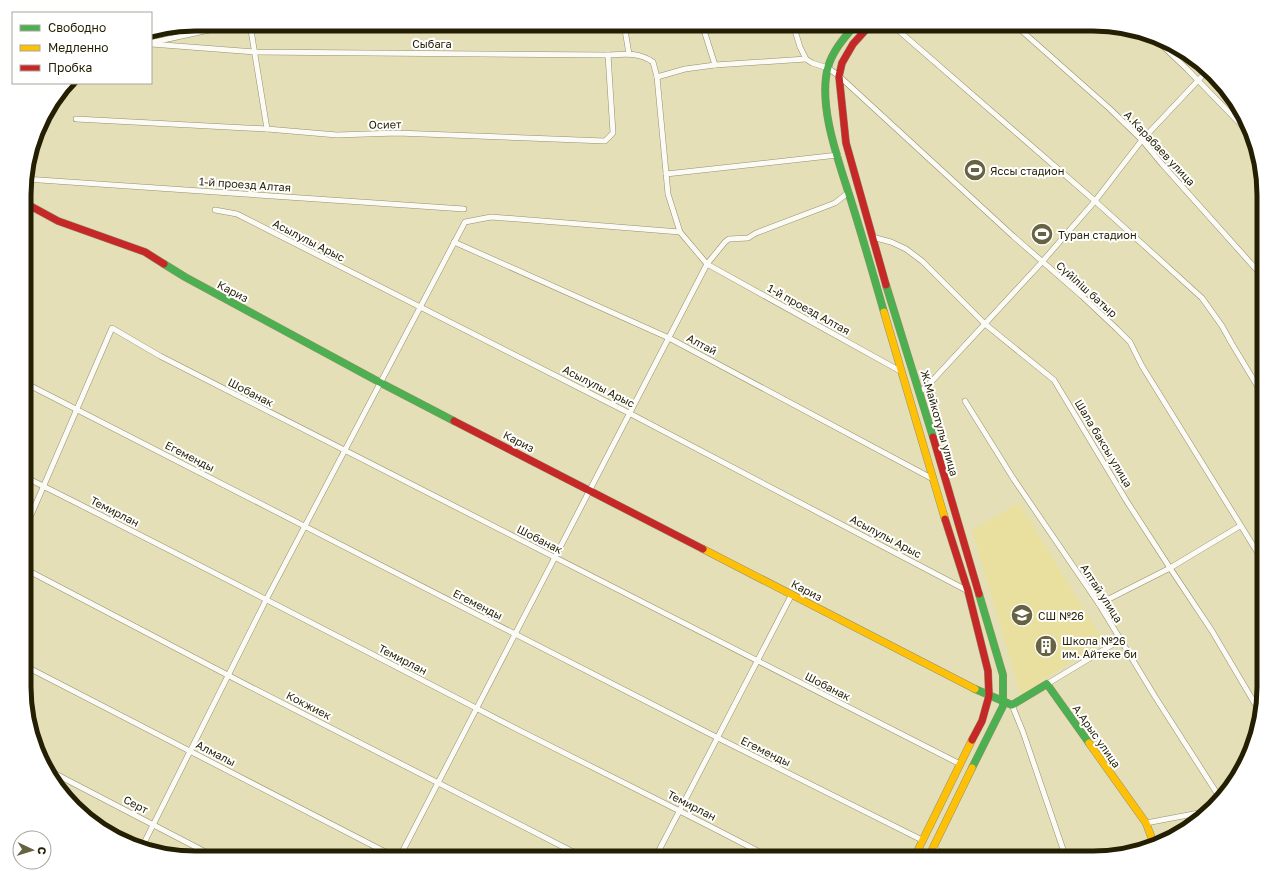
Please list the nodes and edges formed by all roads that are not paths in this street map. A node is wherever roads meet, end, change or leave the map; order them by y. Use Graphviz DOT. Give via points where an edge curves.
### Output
graph roads {
  1 [pos="205,31"];
  2 [pos="251,31"];
  3 [pos="625,31"];
  4 [pos="704,31"];
  5 [pos="795,31"];
  6 [pos="850,31"];
  7 [pos="865,31"];
  8 [pos="899,31"];
  9 [pos="1022,31"];
  10 [pos="152,43"];
  11 [pos="152,43"];
  12 [pos="1163,47"];
  13 [pos="255,52"];
  14 [pos="630,54"];
  15 [pos="608,55"];
  16 [pos="806,59"];
  17 [pos="715,65"];
  18 [pos="828,68"];
  19 [pos="1204,74"];
  20 [pos="839,76"];
  21 [pos="657,77"];
  22 [pos="1198,80"];
  23 [pos="76,119"];
  24 [pos="1242,125"];
  25 [pos="267,129"];
  26 [pos="1142,140"];
  27 [pos="838,155"];
  28 [pos="666,174"];
  29 [pos="31,179"];
  30 [pos="849,192"];
  31 [pos="1095,201"];
  32 [pos="31,206"];
  33 [pos="464,209"];
  34 [pos="215,210"];
  35 [pos="680,232"];
  36 [pos="872,238"];
  37 [pos="454,242"];
  38 [pos="1042,262"];
  39 [pos="707,264"];
  40 [pos="1257,270"];
  41 [pos="420,307"];
  42 [pos="896,320"];
  43 [pos="887,323"];
  44 [pos="985,324"];
  45 [pos="669,338"];
  46 [pos="902,372"];
  47 [pos="381,383"];
  48 [pos="1257,385"];
  49 [pos="31,386"];
  50 [pos="920,392"];
  51 [pos="965,401"];
  52 [pos="78,410"];
  53 [pos="629,413"];
  54 [pos="345,451"];
  55 [pos="31,480"];
  56 [pos="933,480"];
  57 [pos="44,486"];
  58 [pos="589,490"];
  59 [pos="31,515"];
  60 [pos="1240,526"];
  61 [pos="305,527"];
  62 [pos="1257,552"];
  63 [pos="554,558"];
  64 [pos="1170,568"];
  65 [pos="31,572"];
  66 [pos="968,591"];
  67 [pos="792,594"];
  68 [pos="266,600"];
  69 [pos="1099,604"];
  70 [pos="514,634"];
  71 [pos="1120,640"];
  72 [pos="758,661"];
  73 [pos="31,669"];
  74 [pos="228,675"];
  75 [pos="1047,684"];
  76 [pos="989,696"];
  77 [pos="1002,702"];
  78 [pos="1012,705"];
  79 [pos="1256,707"];
  80 [pos="476,708"];
  81 [pos="718,738"];
  82 [pos="190,751"];
  83 [pos="960,764"];
  84 [pos="57,775"];
  85 [pos="437,782"];
  86 [pos="1217,794"];
  87 [pos="680,810"];
  88 [pos="1197,813"];
  89 [pos="1146,823"];
  90 [pos="153,825"];
  91 [pos="922,840"];
  92 [pos="1152,840"];
  93 [pos="144,843"];
  94 [pos="933,848"];
  95 [pos="203,851"];
  96 [pos="384,851"];
  97 [pos="402,851"];
  98 [pos="571,851"];
  99 [pos="659,851"];
  100 [pos="758,851"];
  101 [pos="917,851"];
  102 [pos="932,851"];
  103 [pos="938,851"];
  104 [pos="1064,851"];
  1 -- 10 [label="street"];
  2 -- 13 [label="street"];
  3 -- 14 [label="street"];
  4 -- 17 [label="street"];
  5 -- 16 [label="street"];
  6 -- 18 [label="street, Ж.Майкотулы улица"];
  7 -- 20 [label="street" via="853,44 842,63"];
  8 -- 31 [label="street"];
  9 -- 26 [label="street, А.Карабаев улица"];
  11 -- 13 [label="street, Сыбага"];
  12 -- 22 [label="street"];
  13 -- 15 [label="street, Сыбага"];
  13 -- 25 [label="street"];
  14 -- 15 [label="street, Сыбага"];
  14 -- 21 [label="street, Сыбага" via="644,56 653,62"];
  15 -- 25 [label="street, Осиет" via="613,133 605,141 397,133 337,135"];
  16 -- 17 [label="street"];
  16 -- 18 [label="street, Сүйіліш батыр"];
  17 -- 21 [label="street" via="685,69"];
  18 -- 20 [label="street, Сүйіліш батыр"];
  18 -- 27 [label="street, Ж.Майкотулы улица" via="826,108"];
  19 -- 22 [label="street"];
  20 -- 36 [label="street, Ж.Майкотулы улица" via="846,143"];
  20 -- 38 [label="street, Сүйіліш батыр"];
  21 -- 28 [label="street"];
  22 -- 24 [label="street"];
  22 -- 26 [label="street"];
  23 -- 25 [label="street, Осиет"];
  26 -- 31 [label="street"];
  26 -- 40 [label="street, А.Карабаев улица"];
  27 -- 28 [label="street"];
  27 -- 30 [label="street, Ж.Майкотулы улица"];
  28 -- 35 [label="street" via="668,194"];
  29 -- 33 [label="street, 1-й проезд Алтая"];
  30 -- 39 [label="street" via="836,203 748,238 725,242"];
  30 -- 43 [label="street, Ж.Майкотулы улица"];
  31 -- 38 [label="street"];
  31 -- 48 [label="street" via="1202,298 1222,326"];
  32 -- 47 [label="street, Кариз" via="58,221 145,252 185,277"];
  34 -- 41 [label="street, Асылулы Арыс" via="237,214"];
  35 -- 37 [label="street" via="491,217 465,222"];
  35 -- 39 [label="street"];
  36 -- 42 [label="street, Ж.Майкотулы улица"];
  36 -- 44 [label="street, Шала баксы улица" via="891,242 922,261"];
  37 -- 41 [label="street"];
  37 -- 45 [label="street, Алтай"];
  38 -- 44 [label="street"];
  38 -- 60 [label="street, Сүйіліш батыр" via="1130,342 1142,366"];
  39 -- 45 [label="street"];
  39 -- 46 [label="street, 1-й проезд Алтая"];
  41 -- 47 [label="street"];
  41 -- 53 [label="street, Асылулы Арыс"];
  42 -- 43 [label="street"];
  42 -- 50 [label="street, Ж.Майкотулы улица"];
  43 -- 46 [label="street, Ж.Майкотулы улица"];
  44 -- 50 [label="street"];
  44 -- 64 [label="street, Шала баксы улица" via="1054,380"];
  45 -- 53 [label="street"];
  45 -- 56 [label="street, Алтай"];
  46 -- 56 [label="street, Ж.Майкотулы улица"];
  47 -- 54 [label="street"];
  47 -- 58 [label="street, Кариз"];
  49 -- 52 [label="street, Егеменды"];
  50 -- 77 [label="street, Ж.Майкотулы улица" via="1003,675"];
  51 -- 69 [label="street, Алтай улица" via="1013,478"];
  52 -- 54 [label="street, Шобанак" via="112,328 160,356"];
  52 -- 57 [label="street"];
  52 -- 61 [label="street, Егеменды"];
  53 -- 58 [label="street"];
  53 -- 66 [label="street, Асылулы Арыс"];
  54 -- 61 [label="street"];
  54 -- 63 [label="street, Шобанак"];
  55 -- 57 [label="street, Темирлан"];
  56 -- 66 [label="street, Ж.Майкотулы улица"];
  57 -- 59 [label="street"];
  57 -- 68 [label="street, Темирлан"];
  58 -- 63 [label="street"];
  58 -- 67 [label="street, Кариз"];
  60 -- 62 [label="street, Сүйіліш батыр"];
  60 -- 64 [label="street"];
  61 -- 68 [label="street"];
  61 -- 70 [label="street, Егеменды"];
  63 -- 70 [label="street"];
  63 -- 72 [label="street, Шобанак"];
  64 -- 69 [label="street"];
  64 -- 79 [label="street, Шала баксы улица" via="1212,631"];
  65 -- 74 [label="street, Кокжиек"];
  66 -- 76 [label="street, Ж.Майкотулы улица" via="988,671"];
  67 -- 72 [label="street"];
  67 -- 76 [label="street, Кариз"];
  68 -- 74 [label="street"];
  68 -- 80 [label="street, Темирлан"];
  69 -- 71 [label="street, Алтай улица"];
  70 -- 80 [label="street"];
  70 -- 81 [label="street, Егеменды"];
  71 -- 75 [label="street"];
  71 -- 86 [label="street, Алтай улица"];
  72 -- 81 [label="street"];
  72 -- 83 [label="street, Шобанак"];
  73 -- 82 [label="street, Алмалы"];
  74 -- 82 [label="street"];
  74 -- 85 [label="street, Кокжиек"];
  75 -- 78 [label="street"];
  75 -- 89 [label="street, А.Арыс улица"];
  76 -- 77 [label="street, Кариз"];
  76 -- 83 [label="street, Ж.Майкотулы улица" via="982,721"];
  77 -- 78 [label="street"];
  77 -- 94 [label="street, Ж.Майкотулы улица" via="972,771"];
  78 -- 104 [label="street"];
  80 -- 85 [label="street"];
  80 -- 87 [label="street, Темирлан"];
  81 -- 87 [label="street"];
  81 -- 91 [label="street, Егеменды"];
  82 -- 90 [label="street"];
  82 -- 96 [label="street, Алмалы"];
  83 -- 91 [label="street, Ж.Майкотулы улица"];
  84 -- 90 [label="street, Серт"];
  85 -- 97 [label="street"];
  85 -- 98 [label="street, Кокжиек"];
  87 -- 99 [label="street"];
  87 -- 100 [label="street, Темирлан"];
  88 -- 89 [label="street"];
  89 -- 92 [label="street, А.Арыс улица"];
  90 -- 93 [label="street"];
  90 -- 95 [label="street, Серт"];
  91 -- 101 [label="street, Ж.Майкотулы улица"];
  94 -- 102 [label="street, Ж.Майкотулы улица"];
  94 -- 103 [label="street"];
}
